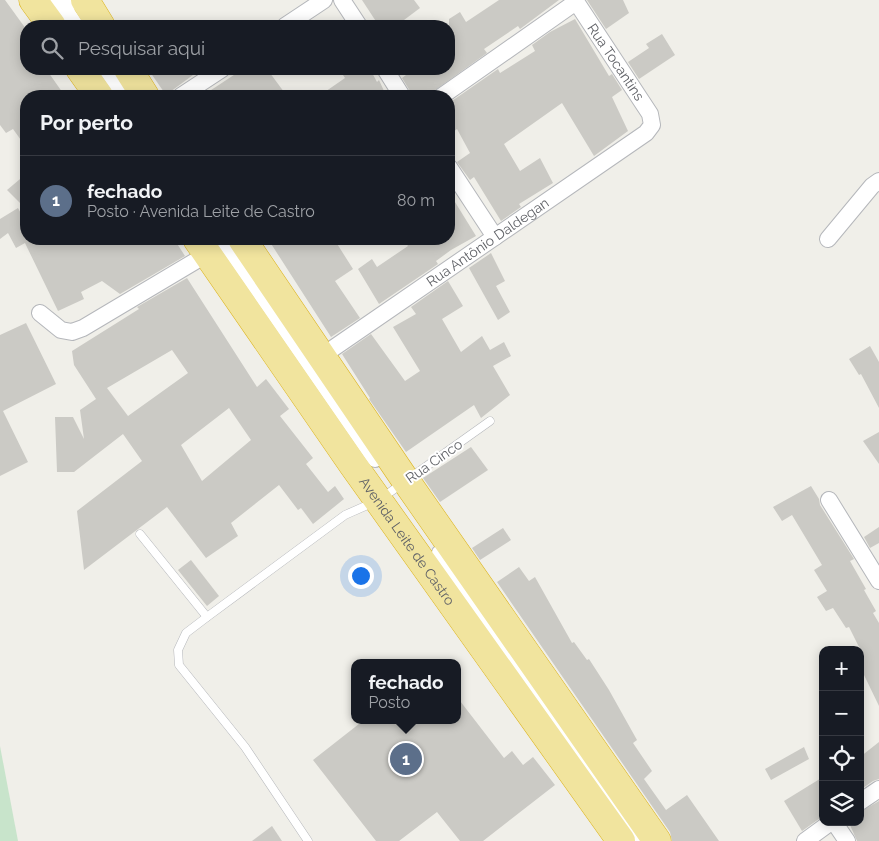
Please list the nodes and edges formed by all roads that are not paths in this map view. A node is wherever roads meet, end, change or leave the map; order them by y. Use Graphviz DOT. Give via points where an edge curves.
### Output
graph roads {
  1 [pos="33,0"];
  2 [pos="324,0"];
  3 [pos="342,0"];
  4 [pos="575,1"];
  5 [pos="63,10"];
  6 [pos="71,20"];
  7 [pos="87,20"];
  8 [pos="294,20"];
  9 [pos="355,20"];
  10 [pos="84,75"];
  11 [pos="110,75"];
  12 [pos="132,75"];
  13 [pos="213,75"];
  14 [pos="389,75"];
  15 [pos="96,90"];
  16 [pos="121,90"];
  17 [pos="141,90"];
  18 [pos="190,90"];
  19 [pos="398,90"];
  20 [pos="450,90"];
  21 [pos="652,126"];
  22 [pos="455,176"];
  23 [pos="876,184"];
  24 [pos="495,237"];
  25 [pos="828,239"];
  26 [pos="216,245"];
  27 [pos="223,245"];
  28 [pos="224,245"];
  29 [pos="40,313"];
  30 [pos="322,356"];
  31 [pos="490,421"];
  32 [pos="393,490"];
  33 [pos="829,500"];
  34 [pos="140,534"];
  35 [pos="879,581"];
  36 [pos="207,617"];
  37 [pos="879,789"];
  38 [pos="864,799"];
  39 [pos="826,826"];
  40 [pos="835,826"];
  41 [pos="308,841"];
  42 [pos="621,841"];
  43 [pos="638,841"];
  44 [pos="657,841"];
  45 [pos="805,841"];
  46 [pos="847,841"];
  1 -- 5 [label="highway"];
  2 -- 8 [label="street"];
  3 -- 9 [label="street"];
  4 -- 20 [label="street"];
  4 -- 21 [label="street, Rua Tocantins" via="650,114"];
  5 -- 6 [label="street"];
  5 -- 7 [label="highway"];
  10 -- 15 [label="highway"];
  11 -- 16 [label="street"];
  12 -- 17 [label="highway"];
  13 -- 18 [label="street"];
  14 -- 19 [label="street"];
  21 -- 24 [label="street, Rua Antônio Daldegan"];
  22 -- 24 [label="street"];
  23 -- 25 [label="street"];
  24 -- 30 [label="street, Rua Antônio Daldegan"];
  26 -- 29 [label="street" via="83,328 72,332 62,330"];
  27 -- 32 [label="highway, Avenida Leite de Castro"];
  28 -- 30 [label="highway, Avenida Leite de Castro"];
  30 -- 32 [label="highway, Avenida Leite de Castro"];
  31 -- 32 [label="lane, Rua Cinco"];
  32 -- 36 [label="lane, Rua Cinco" via="345,515"];
  32 -- 42 [label="highway, Avenida Leite de Castro"];
  32 -- 43 [label="street"];
  32 -- 44 [label="highway, Avenida Leite de Castro"];
  33 -- 35 [label="street"];
  34 -- 36 [label="lane"];
  36 -- 41 [label="lane, Rua Cinco" via="186,633 178,650 179,665 245,748"];
  37 -- 38 [label="street"];
  39 -- 45 [label="street"];
  40 -- 46 [label="street"];
}
